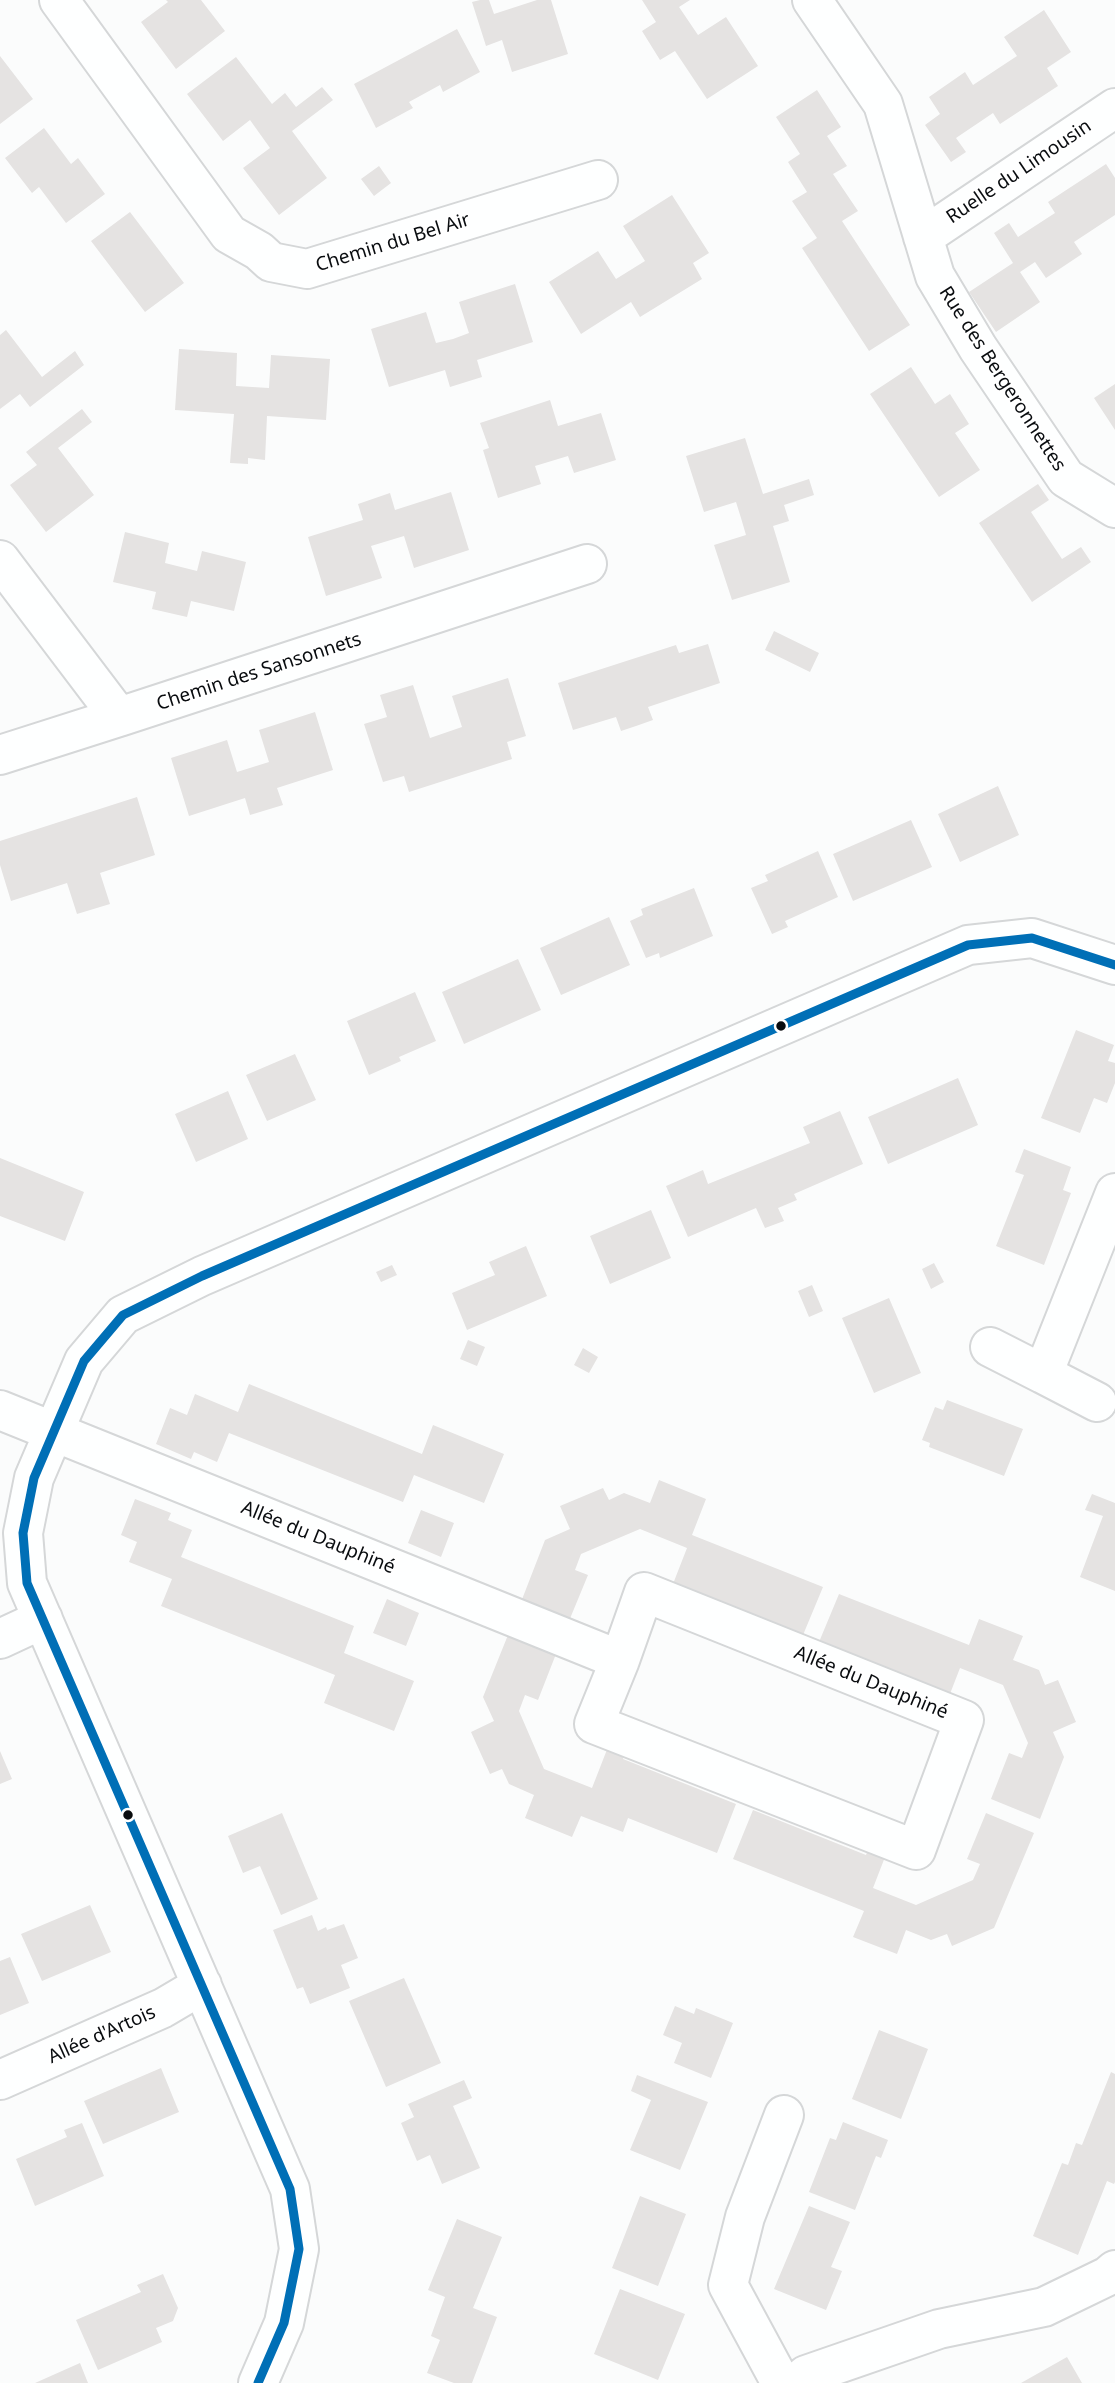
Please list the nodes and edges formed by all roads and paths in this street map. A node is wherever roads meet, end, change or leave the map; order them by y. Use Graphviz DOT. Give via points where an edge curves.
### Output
graph roads {
  1 [pos="59,0"];
  2 [pos="812,0"];
  3 [pos="1115,108"];
  4 [pos="598,180"];
  5 [pos="923,237"];
  6 [pos="1115,508"];
  7 [pos="0,560"];
  8 [pos="587,565"];
  9 [pos="119,717"];
  10 [pos="0,755"];
  11 [pos="1115,965"];
  12 [pos="1115,1193"];
  13 [pos="990,1347"];
  14 [pos="1043,1374"];
  15 [pos="1097,1402"];
  16 [pos="0,1410"];
  17 [pos="55,1432"];
  18 [pos="43,1619"];
  19 [pos="0,1639"];
  20 [pos="620,1660"];
  21 [pos="202,1984"];
  22 [pos="0,2080"];
  23 [pos="784,2115"];
  24 [pos="1115,2270"];
  25 [pos="262,2382"];
  26 [pos="781,2383"];
  27 [pos="797,2383"];
  1 -- 4 [label="street, Chemin du Bel Air" via="229,234 271,262 307,269"];
  2 -- 5 [label="street, Rue des Bergeronnettes" via="883,104"];
  3 -- 5 [label="street, Ruelle du Limousin"];
  5 -- 6 [label="street, Rue des Bergeronnettes" via="935,276 1066,478"];
  7 -- 9 [label="street"];
  8 -- 9 [label="street, Chemin des Sansonnets"];
  9 -- 10 [label="street, Chemin des Sansonnets"];
  11 -- 17 [label="street" via="1032,938 968,945 215,1270 124,1315 84,1361"];
  12 -- 14 [label="street"];
  13 -- 14 [label="street"];
  14 -- 15 [label="street"];
  16 -- 17 [label="street, Allée du Dauphiné"];
  17 -- 18 [label="street" via="34,1478 23,1533 27,1583"];
  17 -- 20 [label="street, Allée du Dauphiné"];
  18 -- 19 [label="street"];
  18 -- 21 [label="street"];
  20 -- 20 [label="street, Allée du Dauphiné" via="594,1724 915,1850 964,1720 644,1592"];
  21 -- 22 [label="street, Allée d'Artois" via="163,2008"];
  21 -- 25 [label="street" via="290,2189 299,2249 284,2323"];
  23 -- 26 [label="street" via="745,2217 728,2285"];
  24 -- 27 [label="street" via="1044,2307 939,2329 806,2375"];
}
